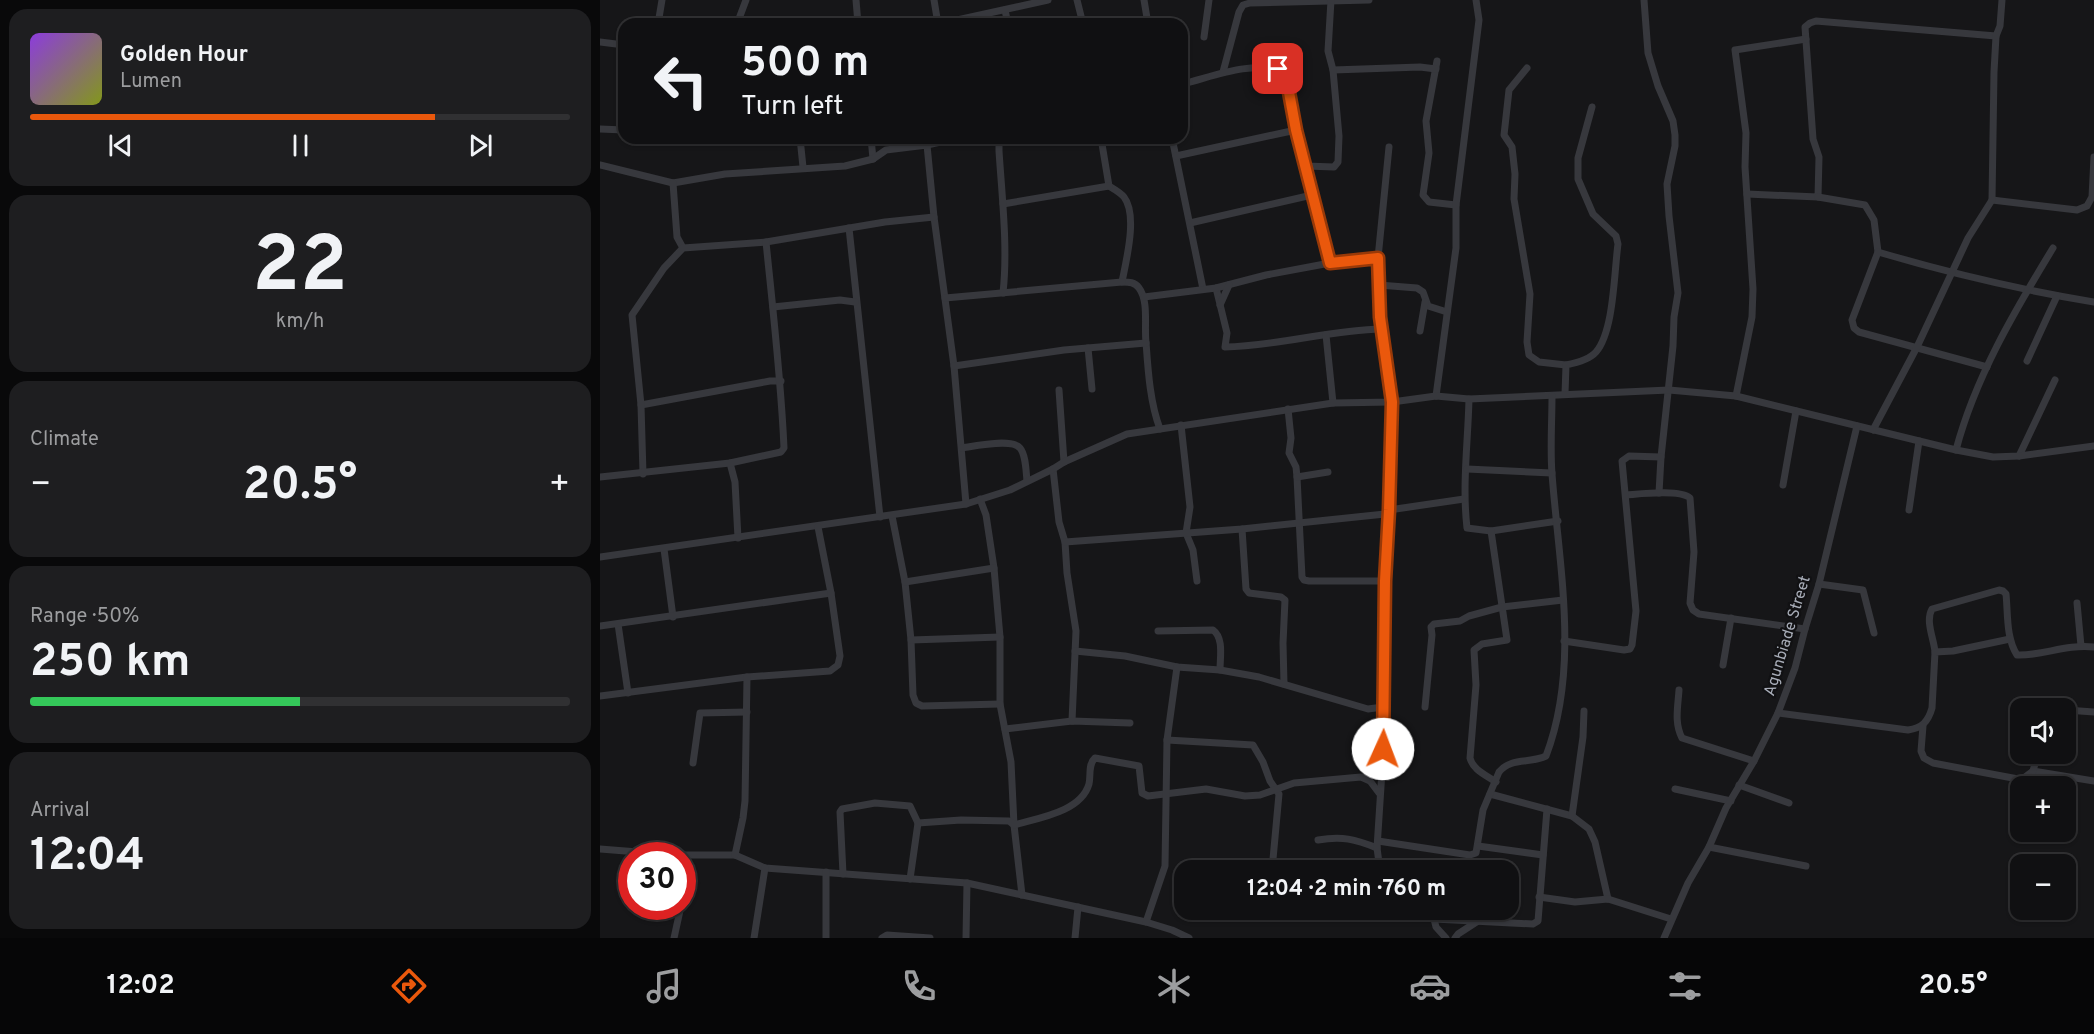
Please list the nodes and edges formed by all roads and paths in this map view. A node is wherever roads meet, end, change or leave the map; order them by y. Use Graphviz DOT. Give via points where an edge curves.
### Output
graph roads {
  1 [pos="662,0"];
  2 [pos="746,0"];
  3 [pos="856,0"];
  4 [pos="934,0"];
  5 [pos="1048,0"];
  6 [pos="1077,0"];
  7 [pos="1144,0"];
  8 [pos="1209,0"];
  9 [pos="1369,0"];
  10 [pos="1476,0"];
  11 [pos="1644,0"];
  12 [pos="2002,0"];
  13 [pos="1261,1"];
  14 [pos="1330,1"];
  15 [pos="1005,10"];
  16 [pos="659,18"];
  17 [pos="739,18"];
  18 [pos="858,18"];
  19 [pos="937,18"];
  20 [pos="967,18"];
  21 [pos="1007,18"];
  22 [pos="1082,18"];
  23 [pos="1147,18"];
  24 [pos="1996,36"];
  25 [pos="1204,37"];
  26 [pos="1806,39"];
  27 [pos="600,42"];
  28 [pos="618,44"];
  29 [pos="1527,68"];
  30 [pos="1333,70"];
  31 [pos="1223,72"];
  32 [pos="1188,82"];
  33 [pos="1592,107"];
  34 [pos="600,129"];
  35 [pos="618,130"];
  36 [pos="1296,130"];
  37 [pos="801,144"];
  38 [pos="872,144"];
  39 [pos="932,144"];
  40 [pos="1000,144"];
  41 [pos="1102,144"];
  42 [pos="1173,144"];
  43 [pos="927,145"];
  44 [pos="1389,147"];
  45 [pos="1176,156"];
  46 [pos="2094,157"];
  47 [pos="873,159"];
  48 [pos="600,165"];
  49 [pos="1306,166"];
  50 [pos="803,167"];
  51 [pos="673,183"];
  52 [pos="1109,186"];
  53 [pos="1747,194"];
  54 [pos="1311,195"];
  55 [pos="1818,197"];
  56 [pos="1992,200"];
  57 [pos="1003,204"];
  58 [pos="1456,205"];
  59 [pos="934,217"];
  60 [pos="1190,223"];
  61 [pos="849,228"];
  62 [pos="766,242"];
  63 [pos="683,248"];
  64 [pos="2053,248"];
  65 [pos="1878,252"];
  66 [pos="1378,258"];
  67 [pos="1330,263"];
  68 [pos="1952,273"];
  69 [pos="1122,282"];
  70 [pos="1229,285"];
  71 [pos="1379,285"];
  72 [pos="1216,288"];
  73 [pos="1203,289"];
  74 [pos="2028,289"];
  75 [pos="1003,293"];
  76 [pos="2057,296"];
  77 [pos="1144,297"];
  78 [pos="945,298"];
  79 [pos="855,302"];
  80 [pos="1425,302"];
  81 [pos="2094,302"];
  82 [pos="1220,305"];
  83 [pos="773,307"];
  84 [pos="1447,312"];
  85 [pos="1382,330"];
  86 [pos="1420,331"];
  87 [pos="1326,336"];
  88 [pos="1146,343"];
  89 [pos="1917,347"];
  90 [pos="1088,348"];
  91 [pos="2027,361"];
  92 [pos="1566,365"];
  93 [pos="954,366"];
  94 [pos="1987,367"];
  95 [pos="2055,380"];
  96 [pos="781,381"];
  97 [pos="1092,389"];
  98 [pos="1059,390"];
  99 [pos="1669,390"];
  100 [pos="1565,394"];
  101 [pos="1436,396"];
  102 [pos="1552,396"];
  103 [pos="1736,396"];
  104 [pos="1469,399"];
  105 [pos="1392,402"];
  106 [pos="1333,403"];
  107 [pos="641,405"];
  108 [pos="1288,409"];
  109 [pos="1796,411"];
  110 [pos="1181,425"];
  111 [pos="1857,426"];
  112 [pos="1160,429"];
  113 [pos="1873,430"];
  114 [pos="1919,441"];
  115 [pos="2094,446"];
  116 [pos="962,448"];
  117 [pos="1956,450"];
  118 [pos="2019,456"];
  119 [pos="1661,457"];
  120 [pos="1064,462"];
  121 [pos="730,464"];
  122 [pos="1053,469"];
  123 [pos="1467,469"];
  124 [pos="1328,472"];
  125 [pos="1552,473"];
  126 [pos="643,474"];
  127 [pos="600,477"];
  128 [pos="1297,477"];
  129 [pos="1027,481"];
  130 [pos="1784,485"];
  131 [pos="1659,493"];
  132 [pos="1626,495"];
  133 [pos="980,499"];
  134 [pos="1464,499"];
  135 [pos="966,504"];
  136 [pos="1389,510"];
  137 [pos="1909,510"];
  138 [pos="892,516"];
  139 [pos="880,518"];
  140 [pos="1558,521"];
  141 [pos="1298,523"];
  142 [pos="818,527"];
  143 [pos="1242,529"];
  144 [pos="1491,531"];
  145 [pos="1186,533"];
  146 [pos="738,538"];
  147 [pos="1065,542"];
  148 [pos="664,549"];
  149 [pos="600,557"];
  150 [pos="994,568"];
  151 [pos="1197,581"];
  152 [pos="1385,581"];
  153 [pos="904,582"];
  154 [pos="1819,584"];
  155 [pos="831,592"];
  156 [pos="1563,600"];
  157 [pos="2077,603"];
  158 [pos="1502,607"];
  159 [pos="673,617"];
  160 [pos="1731,618"];
  161 [pos="618,624"];
  162 [pos="600,626"];
  163 [pos="1804,628"];
  164 [pos="1158,631"];
  165 [pos="1874,633"];
  166 [pos="1000,637"];
  167 [pos="2010,639"];
  168 [pos="911,640"];
  169 [pos="1564,641"];
  170 [pos="2081,646"];
  171 [pos="2094,647"];
  172 [pos="1075,651"];
  173 [pos="1935,652"];
  174 [pos="1722,665"];
  175 [pos="1177,667"];
  176 [pos="1220,670"];
  177 [pos="747,677"];
  178 [pos="1284,684"];
  179 [pos="1679,690"];
  180 [pos="628,693"];
  181 [pos="600,696"];
  182 [pos="1000,704"];
  183 [pos="1383,707"];
  184 [pos="1425,707"];
  185 [pos="1584,711"];
  186 [pos="2076,711"];
  187 [pos="747,712"];
  188 [pos="2094,712"];
  189 [pos="1778,713"];
  190 [pos="1072,720"];
  191 [pos="1130,723"];
  192 [pos="1923,726"];
  193 [pos="1005,729"];
  194 [pos="1167,740"];
  195 [pos="1754,761"];
  196 [pos="693,763"];
  197 [pos="2035,764"];
  198 [pos="2033,771"];
  199 [pos="2094,781"];
  200 [pos="1496,782"];
  201 [pos="1739,786"];
  202 [pos="1675,789"];
  203 [pos="1278,790"];
  204 [pos="1379,793"];
  205 [pos="1167,794"];
  206 [pos="1490,794"];
  207 [pos="1731,801"];
  208 [pos="1789,803"];
  209 [pos="1546,809"];
  210 [pos="1572,816"];
  211 [pos="918,823"];
  212 [pos="1014,825"];
  213 [pos="1318,840"];
  214 [pos="1377,844"];
  215 [pos="1478,846"];
  216 [pos="1709,848"];
  217 [pos="600,849"];
  218 [pos="618,850"];
  219 [pos="696,855"];
  220 [pos="735,855"];
  221 [pos="1543,855"];
  222 [pos="1273,860"];
  223 [pos="1379,860"];
  224 [pos="1806,866"];
  225 [pos="765,868"];
  226 [pos="826,873"];
  227 [pos="843,874"];
  228 [pos="910,879"];
  229 [pos="967,883"];
  230 [pos="1022,895"];
  231 [pos="1539,897"];
  232 [pos="1608,899"];
  233 [pos="1078,907"];
  234 [pos="1671,919"];
  235 [pos="678,920"];
  236 [pos="1434,920"];
  237 [pos="1456,920"];
  238 [pos="1478,921"];
  239 [pos="1146,922"];
  240 [pos="674,938"];
  241 [pos="754,938"];
  242 [pos="826,938"];
  243 [pos="882,938"];
  244 [pos="930,938"];
  245 [pos="966,938"];
  246 [pos="1075,938"];
  247 [pos="1189,938"];
  248 [pos="1446,938"];
  249 [pos="1455,938"];
  250 [pos="1664,938"];
  1 -- 16 [label="street"];
  2 -- 17 [label="street"];
  3 -- 18 [label="street"];
  4 -- 19 [label="street"];
  5 -- 15 [label="street"];
  6 -- 22 [label="street"];
  7 -- 23 [label="street"];
  8 -- 25 [label="street"];
  9 -- 14 [label="street"];
  10 -- 58 [label="street" via="1479,20"];
  11 -- 99 [label="street" via="1648,53 1675,135 1667,183 1678,293"];
  12 -- 24 [label="street"];
  13 -- 14 [label="street"];
  13 -- 31 [label="street" via="1242,5"];
  14 -- 30 [label="street" via="1328,51"];
  15 -- 20 [label="street"];
  15 -- 21 [label="street"];
  24 -- 26 [label="street" via="1816,21 1805,27"];
  24 -- 56 [label="street"];
  26 -- 53 [label="street" via="1735,50 1746,133"];
  26 -- 55 [label="street" via="1813,139 1819,157"];
  27 -- 28 [label="street"];
  29 -- 92 [label="street" via="1509,90 1504,135 1512,147 1514,199 1530,294 1527,342 1529,355 1539,362"];
  30 -- 49 [label="street" via="1338,162 1334,167"];
  30 -- 58 [label="street" via="1436,65 1426,121 1429,153 1423,195 1429,202"];
  31 -- 32 [label="street"];
  31 -- 36 [label="street" via="1283,71"];
  33 -- 92 [label="street" via="1578,158 1578,179 1593,214 1616,236 1618,244 1607,331 1594,354"];
  34 -- 35 [label="street"];
  36 -- 45 [label="street"];
  36 -- 49 [label="street"];
  37 -- 50 [label="street"];
  38 -- 47 [label="street"];
  39 -- 43 [label="street"];
  40 -- 57 [label="street"];
  41 -- 52 [label="street"];
  42 -- 45 [label="street"];
  43 -- 47 [label="street" via="886,150"];
  43 -- 59 [label="street"];
  44 -- 66 [label="street"];
  45 -- 60 [label="street"];
  46 -- 56 [label="street" via="2092,197 2087,206 2077,210"];
  47 -- 50 [label="street" via="822,168"];
  48 -- 51 [label="street"];
  49 -- 54 [label="street"];
  50 -- 51 [label="street"];
  51 -- 63 [label="street" via="676,237"];
  52 -- 57 [label="street"];
  52 -- 69 [label="street" via="1125,198 1130,216"];
  53 -- 55 [label="street"];
  53 -- 103 [label="street" via="1753,304"];
  54 -- 60 [label="street"];
  54 -- 67 [label="street"];
  55 -- 65 [label="street" via="1865,205 1874,220"];
  56 -- 68 [label="street"];
  57 -- 75 [label="street"];
  58 -- 84 [label="street" via="1456,248"];
  59 -- 61 [label="street"];
  59 -- 78 [label="street"];
  60 -- 73 [label="street"];
  61 -- 62 [label="street"];
  61 -- 79 [label="street"];
  62 -- 63 [label="street"];
  62 -- 83 [label="street"];
  63 -- 107 [label="street" via="664,268 632,315"];
  64 -- 74 [label="street"];
  65 -- 68 [label="street"];
  65 -- 89 [label="street" via="1852,320 1854,328"];
  66 -- 67 [label="street"];
  66 -- 71 [label="street"];
  67 -- 70 [label="street"];
  68 -- 74 [label="street"];
  68 -- 89 [label="street"];
  69 -- 75 [label="street"];
  69 -- 77 [label="street" via="1138,286"];
  70 -- 72 [label="street"];
  70 -- 82 [label="street"];
  71 -- 80 [label="street" via="1417,288 1423,292"];
  71 -- 85 [label="street"];
  72 -- 73 [label="street"];
  72 -- 82 [label="street"];
  73 -- 77 [label="street"];
  74 -- 76 [label="street"];
  74 -- 94 [label="street"];
  75 -- 78 [label="street"];
  76 -- 81 [label="street"];
  76 -- 91 [label="street"];
  77 -- 88 [label="street"];
  78 -- 93 [label="street"];
  79 -- 83 [label="street"];
  79 -- 139 [label="street"];
  80 -- 84 [label="street"];
  80 -- 86 [label="street"];
  82 -- 87 [label="street" via="1227,333 1225,347"];
  83 -- 96 [label="street"];
  84 -- 101 [label="street"];
  85 -- 87 [label="street"];
  85 -- 105 [label="street"];
  87 -- 106 [label="street"];
  88 -- 90 [label="street"];
  88 -- 112 [label="street"];
  89 -- 94 [label="street"];
  89 -- 113 [label="street"];
  90 -- 93 [label="street"];
  90 -- 97 [label="street"];
  92 -- 100 [label="street"];
  93 -- 116 [label="street"];
  94 -- 117 [label="street" via="1964,418"];
  95 -- 118 [label="street"];
  96 -- 107 [label="street"];
  96 -- 121 [label="street" via="784,448"];
  98 -- 120 [label="street"];
  99 -- 100 [label="street"];
  99 -- 103 [label="street"];
  99 -- 119 [label="street"];
  100 -- 102 [label="street"];
  101 -- 104 [label="street"];
  101 -- 105 [label="street"];
  102 -- 104 [label="street"];
  102 -- 125 [label="street"];
  103 -- 109 [label="street"];
  104 -- 123 [label="street"];
  105 -- 106 [label="street"];
  105 -- 136 [label="street"];
  106 -- 108 [label="street"];
  107 -- 126 [label="street"];
  108 -- 110 [label="street"];
  108 -- 128 [label="street" via="1289,453"];
  109 -- 111 [label="street"];
  109 -- 130 [label="street"];
  110 -- 112 [label="street"];
  110 -- 145 [label="street" via="1190,507"];
  111 -- 113 [label="street"];
  111 -- 154 [label="street, Agunbiade Street"];
  112 -- 120 [label="street" via="1127,434"];
  113 -- 114 [label="street"];
  114 -- 117 [label="street"];
  114 -- 137 [label="street"];
  115 -- 118 [label="street"];
  116 -- 129 [label="street" via="1012,443 1020,448"];
  116 -- 135 [label="street"];
  117 -- 118 [label="street" via="1993,457"];
  119 -- 131 [label="street"];
  119 -- 132 [label="street" via="1623,458"];
  120 -- 122 [label="street"];
  121 -- 126 [label="street"];
  121 -- 146 [label="street" via="735,482"];
  122 -- 129 [label="street"];
  122 -- 147 [label="street"];
  123 -- 125 [label="street"];
  123 -- 134 [label="street"];
  124 -- 128 [label="street"];
  125 -- 140 [label="street"];
  126 -- 127 [label="street"];
  128 -- 141 [label="street"];
  129 -- 133 [label="street"];
  131 -- 132 [label="street"];
  131 -- 160 [label="street" via="1686,495 1691,503 1693,610"];
  132 -- 169 [label="street" via="1636,611 1632,645 1624,650"];
  133 -- 135 [label="street"];
  133 -- 150 [label="street"];
  134 -- 136 [label="street"];
  134 -- 144 [label="street" via="1467,528"];
  135 -- 138 [label="street"];
  136 -- 141 [label="street" via="1385,514"];
  136 -- 152 [label="street"];
  138 -- 139 [label="street"];
  138 -- 153 [label="street"];
  139 -- 142 [label="street"];
  140 -- 144 [label="street"];
  140 -- 156 [label="street"];
  141 -- 143 [label="street"];
  141 -- 152 [label="street" via="1304,580"];
  142 -- 146 [label="street"];
  142 -- 155 [label="street"];
  143 -- 145 [label="street"];
  143 -- 178 [label="street" via="1246,589 1249,593 1285,600"];
  144 -- 158 [label="street"];
  145 -- 147 [label="street"];
  145 -- 151 [label="street" via="1193,550"];
  146 -- 148 [label="street"];
  147 -- 172 [label="street"];
  148 -- 149 [label="street"];
  148 -- 159 [label="street"];
  150 -- 153 [label="street"];
  150 -- 166 [label="street"];
  152 -- 183 [label="street"];
  153 -- 168 [label="street"];
  154 -- 163 [label="street, Agunbiade Street"];
  154 -- 165 [label="street" via="1863,590"];
  155 -- 159 [label="street"];
  155 -- 177 [label="street" via="838,665 830,670"];
  156 -- 158 [label="street"];
  156 -- 169 [label="street"];
  157 -- 170 [label="street"];
  158 -- 184 [label="street" via="1431,627"];
  158 -- 200 [label="street" via="1507,640 1482,644 1474,650 1473,657 1476,685 1470,758 1475,768"];
  159 -- 161 [label="street"];
  160 -- 163 [label="street"];
  160 -- 174 [label="street"];
  161 -- 162 [label="street"];
  161 -- 180 [label="street"];
  163 -- 189 [label="street, Agunbiade Street" via="1796,668"];
  164 -- 176 [label="street" via="1213,630 1219,639"];
  166 -- 168 [label="street"];
  166 -- 182 [label="street"];
  167 -- 170 [label="street" via="2017,655"];
  167 -- 173 [label="street"];
  167 -- 173 [label="street" via="2006,594 1999,590 1932,609 1929,621"];
  168 -- 182 [label="street" via="916,702 922,706"];
  169 -- 200 [label="street" via="1561,694 1546,756 1514,761 1503,767"];
  170 -- 171 [label="street"];
  172 -- 175 [label="street"];
  172 -- 190 [label="street"];
  173 -- 192 [label="street" via="1932,708"];
  175 -- 176 [label="street"];
  175 -- 194 [label="street"];
  176 -- 178 [label="street"];
  177 -- 180 [label="street"];
  177 -- 187 [label="street"];
  178 -- 183 [label="street" via="1368,709"];
  179 -- 195 [label="street" via="1677,716 1682,738"];
  180 -- 181 [label="street"];
  182 -- 193 [label="street"];
  183 -- 204 [label="street"];
  185 -- 210 [label="street"];
  186 -- 188 [label="street"];
  187 -- 196 [label="street" via="700,713"];
  187 -- 220 [label="street" via="745,801"];
  189 -- 192 [label="street" via="1908,730"];
  189 -- 195 [label="street, Agunbiade Street"];
  190 -- 191 [label="street"];
  190 -- 193 [label="street"];
  192 -- 198 [label="street" via="1922,751 1924,758 1933,763 2018,779"];
  193 -- 212 [label="street"];
  194 -- 203 [label="street" via="1253,745"];
  194 -- 205 [label="street"];
  195 -- 201 [label="street, Agunbiade Street"];
  197 -- 198 [label="street"];
  198 -- 199 [label="street"];
  200 -- 206 [label="street"];
  201 -- 207 [label="street, Agunbiade Street"];
  201 -- 208 [label="street"];
  202 -- 207 [label="street"];
  203 -- 204 [label="street" via="1294,783 1361,777"];
  203 -- 205 [label="street" via="1245,796 1206,789"];
  203 -- 222 [label="street"];
  204 -- 214 [label="street"];
  205 -- 212 [label="street" via="1142,792 1139,766 1095,758 1089,784 1078,801"];
  205 -- 239 [label="street" via="1165,866"];
  206 -- 209 [label="street"];
  206 -- 215 [label="street" via="1483,810"];
  207 -- 216 [label="street, Agunbiade Street"];
  209 -- 210 [label="street"];
  209 -- 221 [label="street"];
  210 -- 232 [label="street" via="1593,834"];
  211 -- 212 [label="street" via="961,820 1009,821"];
  211 -- 227 [label="street" via="910,806 875,803 842,808"];
  211 -- 228 [label="street"];
  212 -- 230 [label="street"];
  213 -- 214 [label="street" via="1349,838"];
  214 -- 215 [label="street" via="1470,855 1476,853"];
  214 -- 223 [label="street"];
  215 -- 221 [label="street"];
  216 -- 224 [label="street"];
  216 -- 234 [label="street, Agunbiade Street"];
  217 -- 218 [label="street"];
  219 -- 220 [label="street"];
  220 -- 225 [label="street"];
  221 -- 231 [label="street"];
  225 -- 226 [label="street"];
  225 -- 241 [label="street"];
  226 -- 227 [label="street"];
  226 -- 242 [label="street"];
  227 -- 228 [label="street"];
  228 -- 229 [label="street"];
  229 -- 230 [label="street"];
  229 -- 245 [label="street"];
  230 -- 233 [label="street"];
  231 -- 232 [label="street" via="1575,902"];
  231 -- 238 [label="street" via="1540,916 1533,924"];
  232 -- 234 [label="street"];
  233 -- 239 [label="street"];
  233 -- 246 [label="street"];
  234 -- 250 [label="street, Agunbiade Street"];
  235 -- 240 [label="street"];
  236 -- 248 [label="street"];
  237 -- 238 [label="street"];
  238 -- 249 [label="street"];
  239 -- 247 [label="street"];
  243 -- 244 [label="street"];
}
